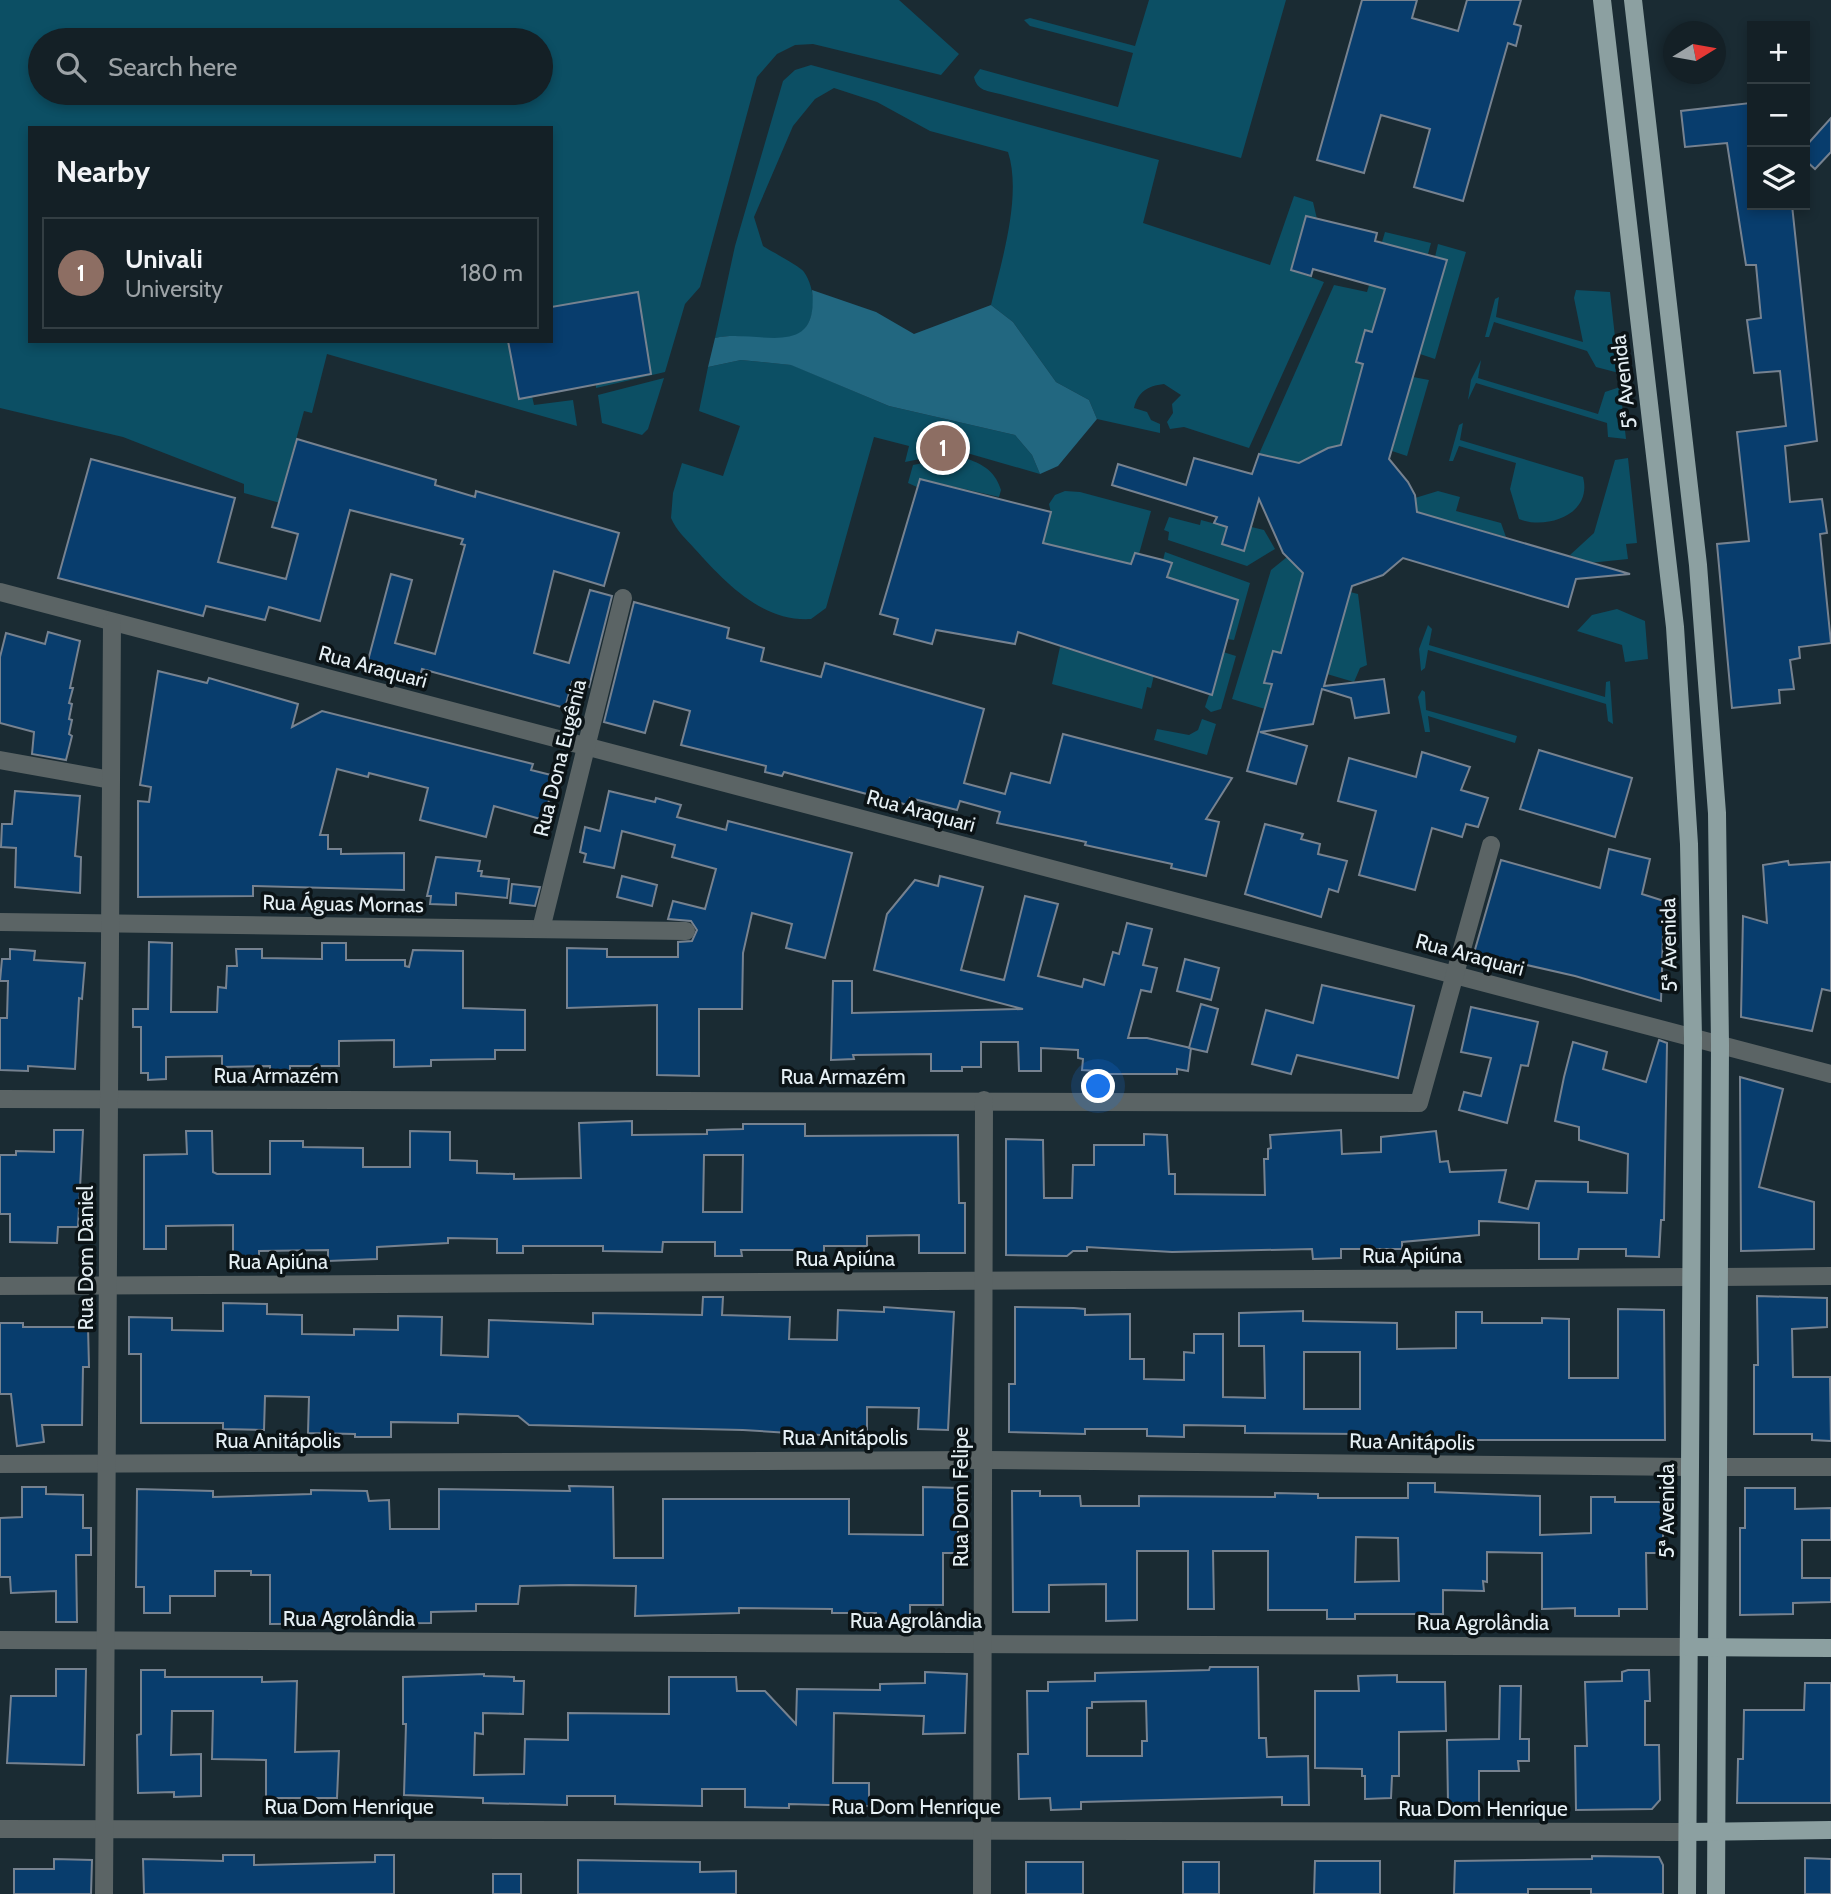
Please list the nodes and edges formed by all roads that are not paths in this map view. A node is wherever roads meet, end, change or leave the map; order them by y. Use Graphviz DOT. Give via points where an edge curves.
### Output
graph roads {
  1 [pos="1602,0"];
  2 [pos="1633,0"];
  3 [pos="0,592"];
  4 [pos="623,597"];
  5 [pos="113,622"];
  6 [pos="586,746"];
  7 [pos="0,760"];
  8 [pos="111,780"];
  9 [pos="1491,845"];
  10 [pos="0,922"];
  11 [pos="110,924"];
  12 [pos="541,929"];
  13 [pos="686,931"];
  14 [pos="1455,975"];
  15 [pos="1693,1038"];
  16 [pos="1720,1045"];
  17 [pos="1831,1074"];
  18 [pos="0,1099"];
  19 [pos="109,1099"];
  20 [pos="985,1100"];
  21 [pos="1831,1276"];
  22 [pos="1691,1277"];
  23 [pos="1719,1277"];
  24 [pos="984,1281"];
  25 [pos="0,1286"];
  26 [pos="108,1286"];
  27 [pos="984,1460"];
  28 [pos="0,1464"];
  29 [pos="107,1465"];
  30 [pos="1690,1467"];
  31 [pos="1718,1467"];
  32 [pos="1831,1468"];
  33 [pos="0,1640"];
  34 [pos="106,1641"];
  35 [pos="983,1644"];
  36 [pos="1689,1647"];
  37 [pos="1717,1647"];
  38 [pos="1831,1648"];
  39 [pos="0,1829"];
  40 [pos="104,1829"];
  41 [pos="982,1830"];
  42 [pos="1716,1830"];
  43 [pos="1831,1830"];
  44 [pos="1688,1832"];
  45 [pos="104,1894"];
  46 [pos="982,1894"];
  47 [pos="1687,1894"];
  48 [pos="1716,1894"];
  1 -- 15 [label="main road, 5ª Avenida" via="1675,627 1689,844"];
  2 -- 16 [label="main road" via="1705,647 1717,825"];
  3 -- 5 [label="street, Rua Araquari"];
  4 -- 6 [label="street, Rua Dona Eugênia"];
  5 -- 6 [label="street, Rua Araquari"];
  5 -- 8 [label="street, Rua Dom Daniel"];
  6 -- 12 [label="street, Rua Dona Eugênia"];
  6 -- 14 [label="street, Rua Araquari"];
  7 -- 8 [label="street"];
  8 -- 11 [label="street, Rua Dom Daniel"];
  9 -- 14 [label="street, Rua Armazém"];
  10 -- 11 [label="street, Rua Águas Mornas"];
  11 -- 12 [label="street, Rua Águas Mornas"];
  11 -- 19 [label="street, Rua Dom Daniel"];
  12 -- 13 [label="street, Rua Águas Mornas"];
  14 -- 15 [label="street, Rua Araquari"];
  14 -- 20 [label="street, Rua Armazém" via="1419,1103"];
  15 -- 16 [label="street, Rua Araquari"];
  15 -- 22 [label="main road, 5ª Avenida"];
  16 -- 17 [label="street, Rua Araquari"];
  16 -- 23 [label="main road"];
  18 -- 19 [label="street, Rua Armazém"];
  19 -- 20 [label="street, Rua Armazém"];
  19 -- 26 [label="street, Rua Dom Daniel"];
  20 -- 24 [label="street, Rua Dom Felipe"];
  21 -- 23 [label="street"];
  22 -- 24 [label="street, Rua Apiúna"];
  22 -- 30 [label="main road, 5ª Avenida"];
  23 -- 31 [label="main road"];
  24 -- 26 [label="street, Rua Apiúna"];
  24 -- 27 [label="street, Rua Dom Felipe"];
  25 -- 26 [label="street, Rua Apiúna"];
  26 -- 29 [label="street, Rua Dom Daniel"];
  27 -- 29 [label="street, Rua Anitápolis"];
  27 -- 30 [label="street, Rua Anitápolis"];
  27 -- 35 [label="street, Rua Dom Felipe"];
  28 -- 29 [label="street, Rua Anitápolis"];
  29 -- 34 [label="street, Rua Dom Daniel"];
  30 -- 36 [label="main road, 5ª Avenida"];
  31 -- 32 [label="street"];
  31 -- 37 [label="main road"];
  33 -- 34 [label="street, Rua Agrolândia"];
  34 -- 35 [label="street, Rua Agrolândia"];
  34 -- 40 [label="street, Rua Dom Daniel"];
  35 -- 36 [label="street, Rua Agrolândia"];
  35 -- 41 [label="street, Rua Dom Felipe"];
  36 -- 37 [label="main road, Rua Agrolândia"];
  36 -- 44 [label="main road, 5ª Avenida"];
  37 -- 38 [label="main road, Rua Agrolândia"];
  37 -- 42 [label="main road"];
  39 -- 40 [label="street, Rua Dom Henrique"];
  40 -- 41 [label="street, Rua Dom Henrique"];
  40 -- 45 [label="street, Rua Dom Daniel"];
  41 -- 44 [label="street, Rua Dom Henrique"];
  41 -- 46 [label="street, Rua Dom Felipe"];
  42 -- 43 [label="main road, Rua Dom Henrique"];
  42 -- 44 [label="main road, Rua Dom Henrique"];
  42 -- 48 [label="main road"];
  44 -- 47 [label="main road, 5ª Avenida"];
}
